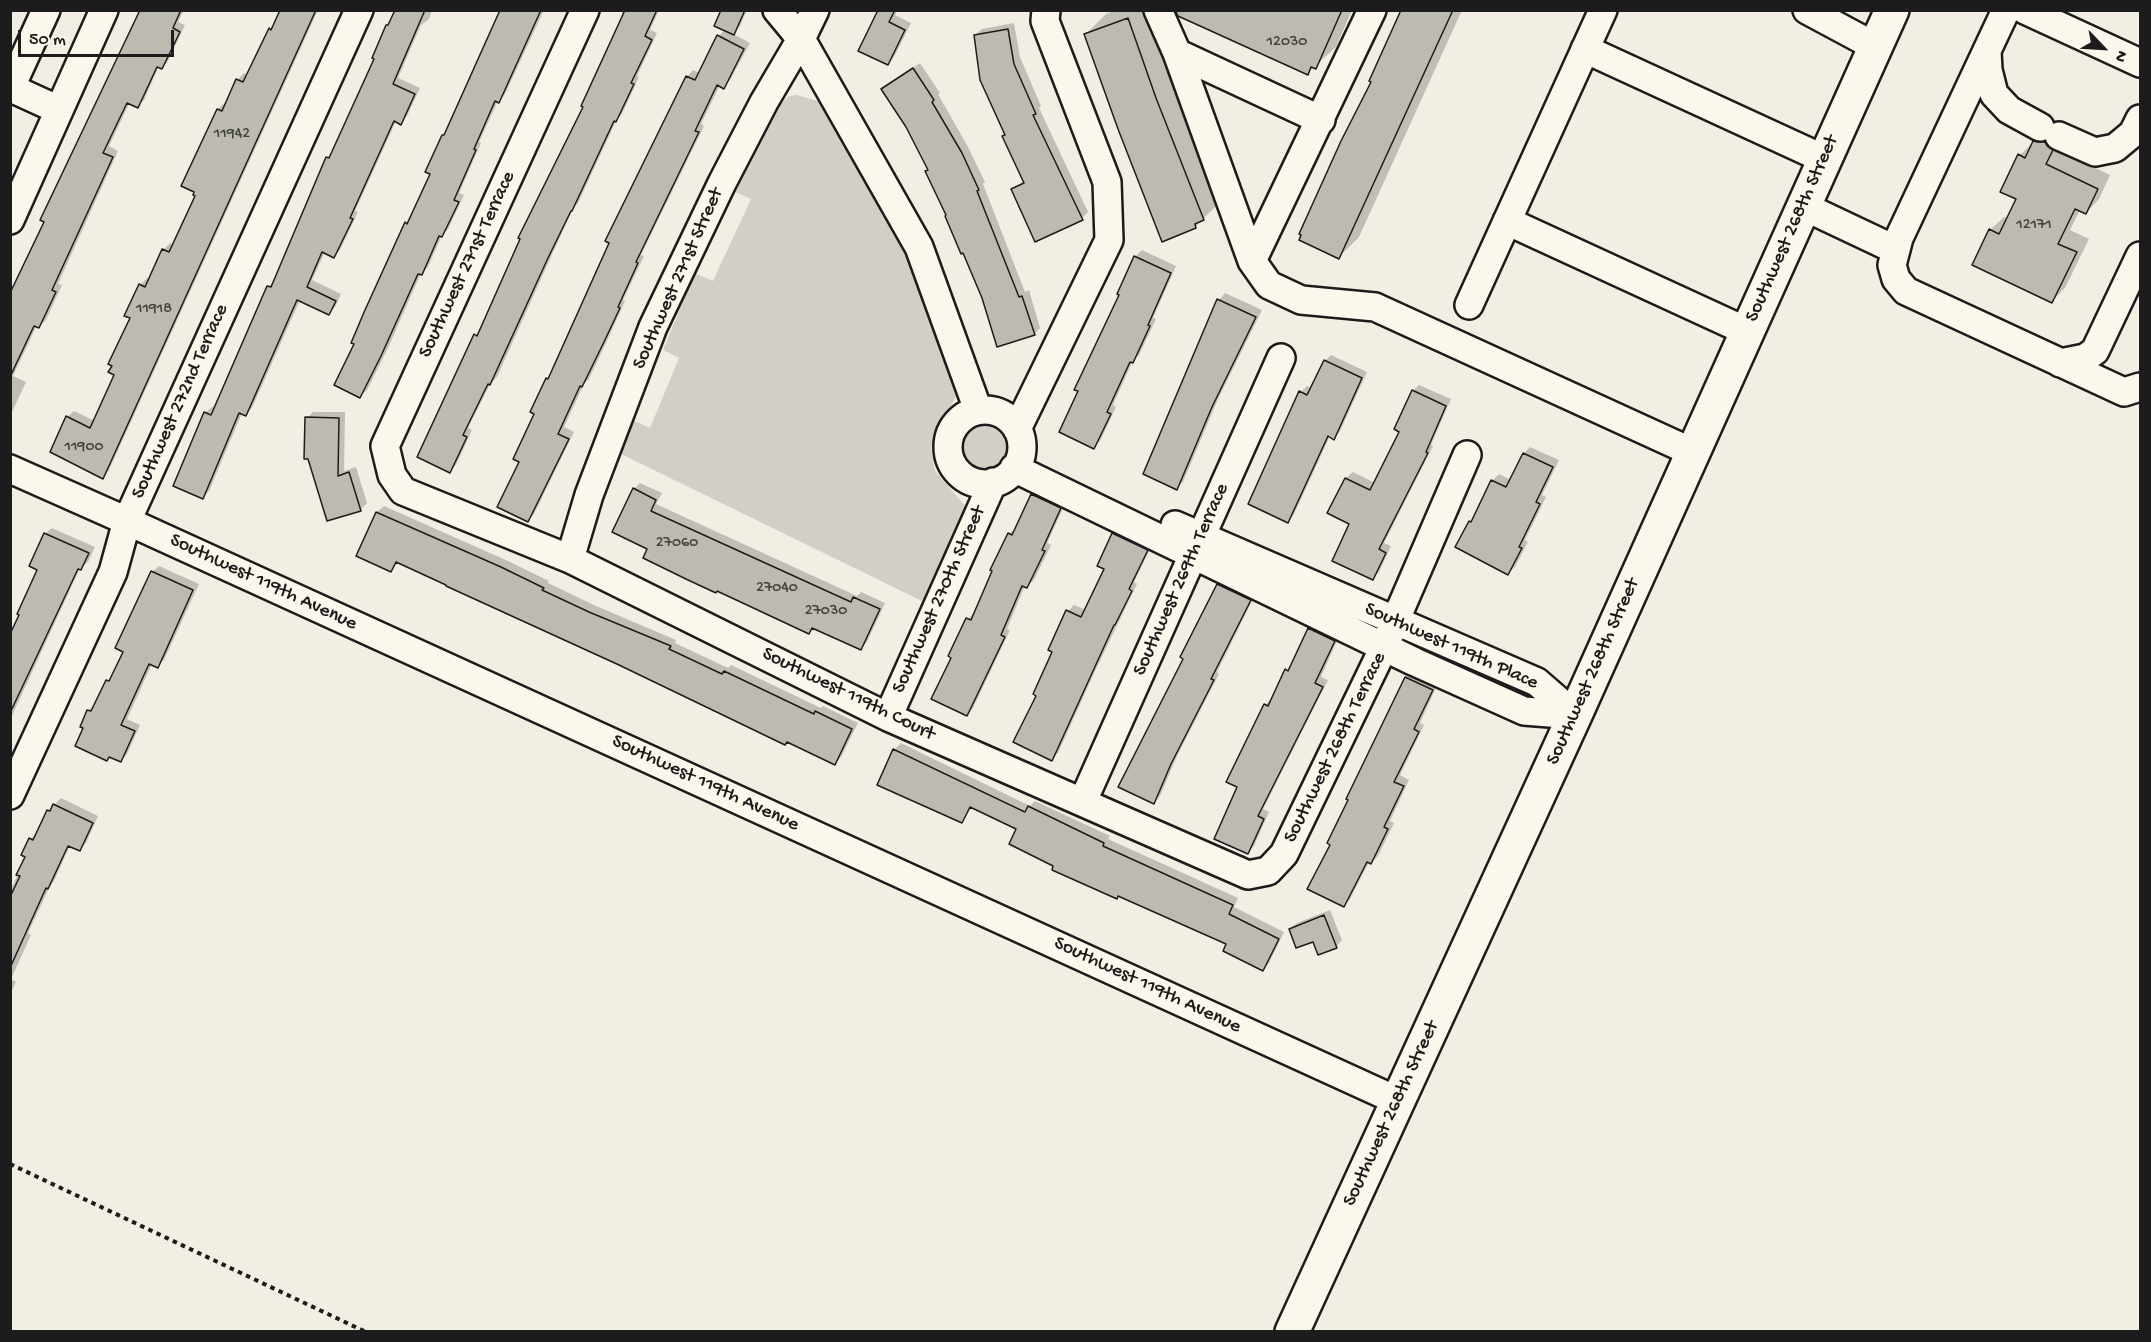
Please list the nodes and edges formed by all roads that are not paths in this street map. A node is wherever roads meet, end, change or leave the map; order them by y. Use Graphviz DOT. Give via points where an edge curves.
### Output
graph roads {
  1 [pos="46,10"];
  2 [pos="104,10"];
  3 [pos="359,10"];
  4 [pos="585,10"];
  5 [pos="777,10"];
  6 [pos="814,10"];
  7 [pos="1046,10"];
  8 [pos="1158,10"];
  9 [pos="1372,10"];
  10 [pos="1603,10"];
  11 [pos="1807,10"];
  12 [pos="2006,10"];
  13 [pos="2025,10"];
  14 [pos="1886,13"];
  15 [pos="801,39"];
  16 [pos="1876,47"];
  17 [pos="1585,49"];
  18 [pos="1987,51"];
  19 [pos="1178,53"];
  20 [pos="2140,63"];
  21 [pos="11,88"];
  22 [pos="59,110"];
  23 [pos="2140,119"];
  24 [pos="1321,120"];
  25 [pos="1824,159"];
  26 [pos="1803,206"];
  27 [pos="10,220"];
  28 [pos="1507,221"];
  29 [pos="2140,256"];
  30 [pos="1894,258"];
  31 [pos="1252,261"];
  32 [pos="1469,305"];
  33 [pos="1746,331"];
  34 [pos="1281,358"];
  35 [pos="2060,363"];
  36 [pos="2140,387"];
  37 [pos="978,410"];
  38 [pos="1017,429"];
  39 [pos="1692,452"];
  40 [pos="1467,455"];
  41 [pos="1009,469"];
  42 [pos="10,470"];
  43 [pos="432,503"];
  44 [pos="127,521"];
  45 [pos="1197,545"];
  46 [pos="570,559"];
  47 [pos="1395,621"];
  48 [pos="1442,640"];
  49 [pos="1384,647"];
  50 [pos="1429,669"];
  51 [pos="1575,715"];
  52 [pos="888,717"];
  53 [pos="10,795"];
  54 [pos="1083,801"];
  55 [pos="1268,871"];
  56 [pos="1398,1101"];
  57 [pos="1292,1332"];
  1 -- 21 [label="street"];
  2 -- 22 [label="street"];
  3 -- 44 [label="street, Southwest 272nd Terrace"];
  4 -- 43 [label="street, Southwest 271st Terrace" via="385,446 392,474 403,491"];
  5 -- 15 [label="street"];
  6 -- 15 [label="street, Southwest 271st Street"];
  7 -- 38 [label="street" via="1045,21 1107,182 1109,240"];
  8 -- 19 [label="street"];
  9 -- 24 [label="street"];
  10 -- 17 [label="street"];
  11 -- 16 [label="street"];
  12 -- 18 [label="street"];
  13 -- 20 [label="street"];
  14 -- 16 [label="main road, Southwest 268th Street"];
  15 -- 37 [label="street" via="919,247"];
  15 -- 46 [label="street, Southwest 271st Street" via="722,183 653,327 589,495"];
  16 -- 25 [label="main road, Southwest 268th Street"];
  17 -- 25 [label="street"];
  17 -- 28 [label="street"];
  18 -- 23 [label="street" via="1994,94 2009,110 2095,152 2115,148 2133,133"];
  18 -- 30 [label="street" via="1899,238"];
  19 -- 24 [label="street"];
  19 -- 31 [label="street"];
  21 -- 22 [label="street"];
  22 -- 27 [label="street"];
  24 -- 31 [label="street"];
  25 -- 26 [label="main road, Southwest 268th Street"];
  26 -- 30 [label="street"];
  26 -- 33 [label="main road, Southwest 268th Street"];
  28 -- 32 [label="street"];
  28 -- 33 [label="street"];
  29 -- 35 [label="street" via="2095,351 2085,358"];
  30 -- 35 [label="street" via="1896,279 1906,291"];
  31 -- 39 [label="street" via="1269,285 1301,300 1375,307"];
  33 -- 39 [label="main road, Southwest 268th Street"];
  34 -- 45 [label="street, Southwest 269th Terrace"];
  35 -- 36 [label="street" via="2124,392"];
  37 -- 38 [label="street" via="1000,413"];
  37 -- 41 [label="street" via="967,414 951,431 948,443 953,465 970,481 982,483"];
  38 -- 41 [label="street" via="1022,448"];
  39 -- 51 [label="main road, Southwest 268th Street"];
  40 -- 47 [label="street, Southwest 268th Terrace"];
  41 -- 45 [label="street, Southwest 119th Place"];
  41 -- 52 [label="street, Southwest 270th Street"];
  42 -- 44 [label="street, Southwest 119th Avenue"];
  43 -- 46 [label="street, Southwest 119th Court"];
  44 -- 53 [label="street, Southwest 272nd Terrace" via="112,572"];
  44 -- 56 [label="street, Southwest 119th Avenue"];
  45 -- 47 [label="street, Southwest 119th Place"];
  45 -- 49 [label="street, Southwest 119th Place"];
  45 -- 54 [label="street, Southwest 269th Terrace"];
  46 -- 52 [label="street, Southwest 119th Court"];
  47 -- 48 [label="street, Southwest 119th Place"];
  47 -- 49 [label="street, Southwest 268th Terrace"];
  48 -- 50 [label="street"];
  48 -- 51 [label="street, Southwest 119th Place" via="1537,682"];
  49 -- 50 [label="street, Southwest 119th Place"];
  49 -- 55 [label="street, Southwest 268th Terrace" via="1284,855"];
  50 -- 51 [label="street, Southwest 119th Place" via="1524,711"];
  51 -- 56 [label="main road, Southwest 268th Street"];
  52 -- 54 [label="street, Southwest 119th Court"];
  54 -- 55 [label="street, Southwest 119th Court" via="1248,875"];
  56 -- 57 [label="main road, Southwest 268th Street"];
}
